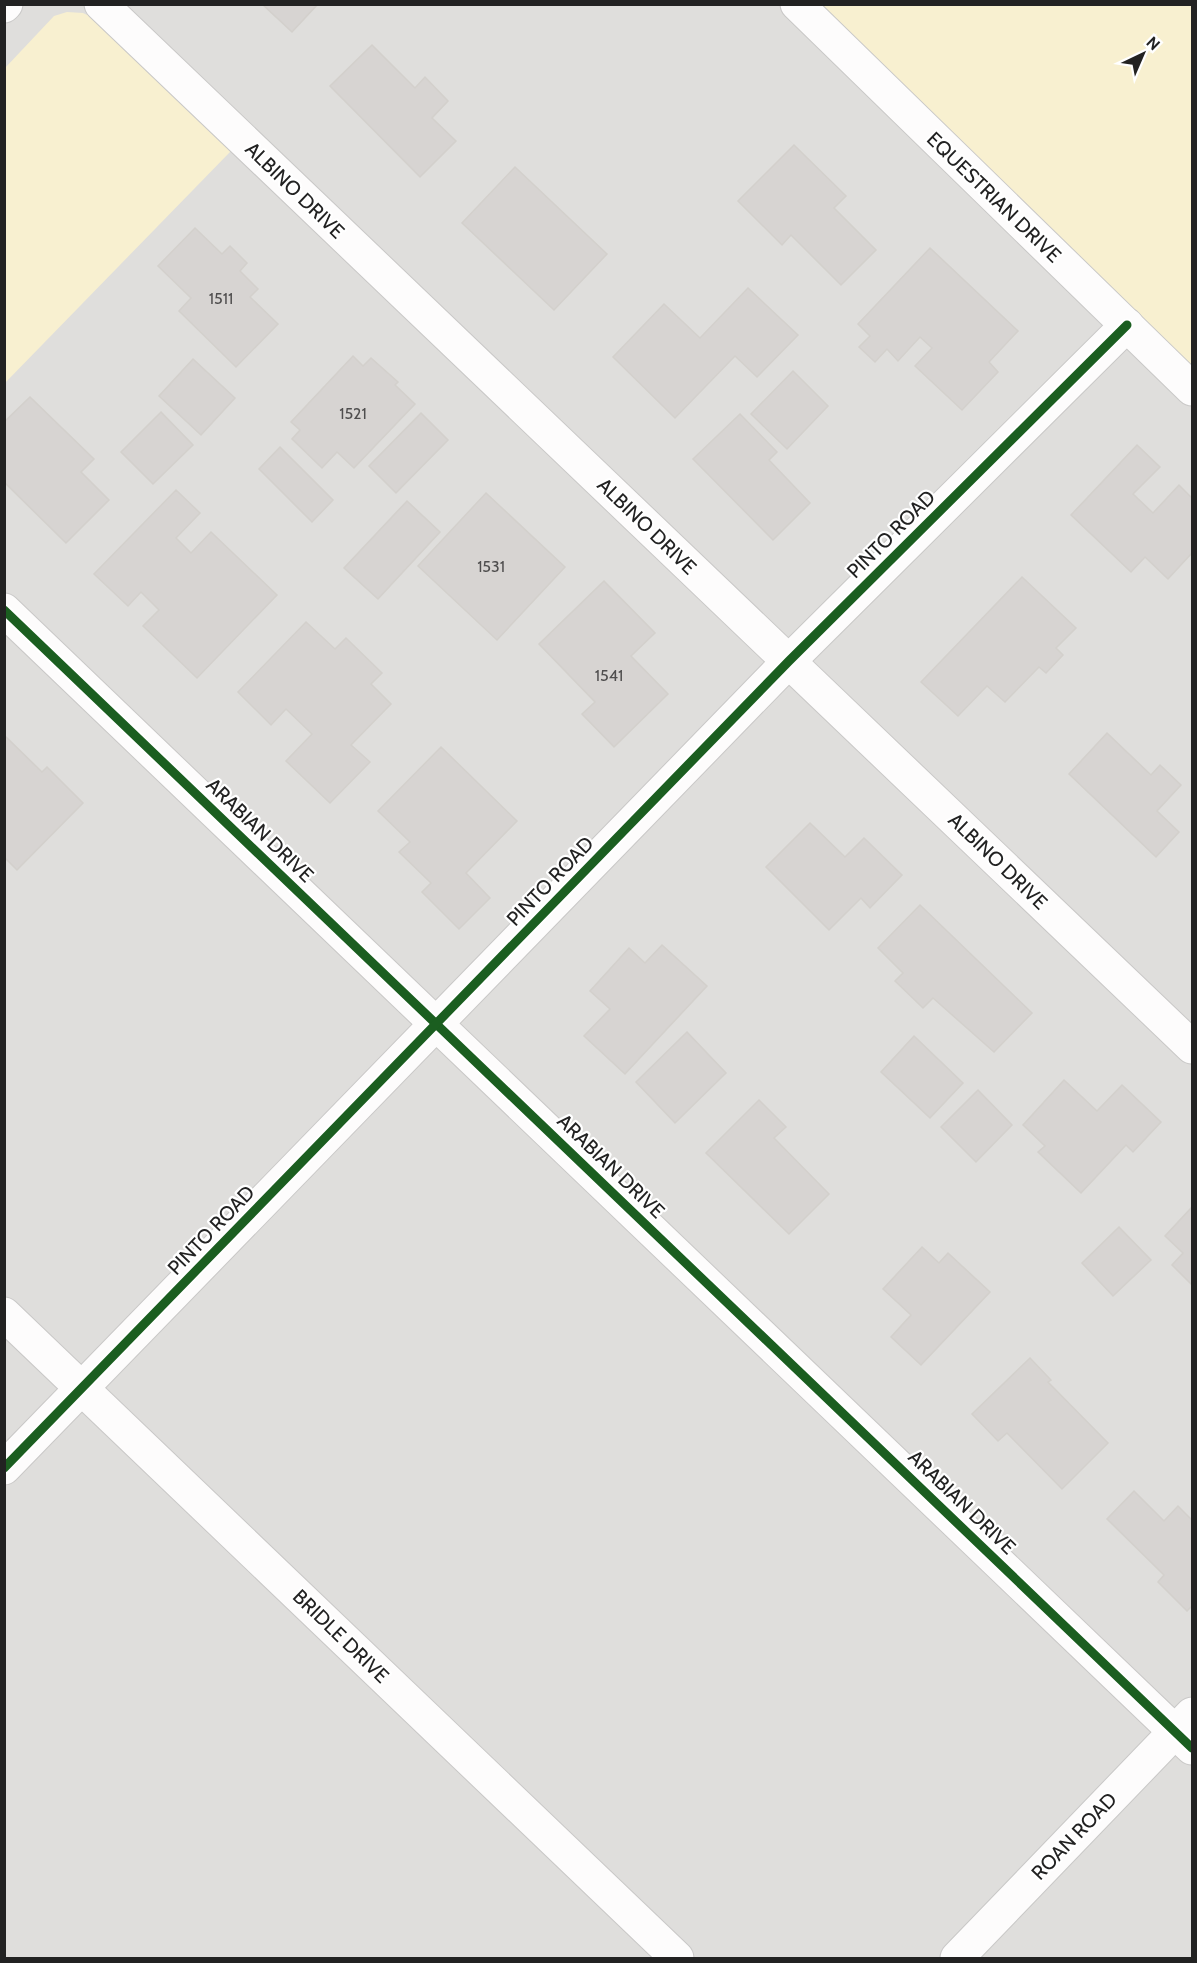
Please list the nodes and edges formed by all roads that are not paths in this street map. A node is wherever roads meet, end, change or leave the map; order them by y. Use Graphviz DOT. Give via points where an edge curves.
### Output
graph roads {
  1 [pos="101,4"];
  2 [pos="797,4"];
  3 [pos="1127,325"];
  4 [pos="1192,389"];
  5 [pos="4,610"];
  6 [pos="789,661"];
  7 [pos="436,1024"];
  8 [pos="1192,1047"];
  9 [pos="4,1314"];
  10 [pos="82,1388"];
  11 [pos="4,1468"];
  12 [pos="1187,1731"];
  13 [pos="678,1959"];
  14 [pos="957,1959"];
  1 -- 6 [label="street, ALBINO DRIVE"];
  2 -- 3 [label="street, EQUESTRIAN DRIVE"];
  3 -- 4 [label="street, EQUESTRIAN DRIVE"];
  3 -- 6 [label="street, PINTO ROAD"];
  5 -- 7 [label="street, ARABIAN DRIVE"];
  6 -- 7 [label="street, PINTO ROAD"];
  6 -- 8 [label="street, ALBINO DRIVE"];
  7 -- 10 [label="street, PINTO ROAD"];
  7 -- 12 [label="street, ARABIAN DRIVE"];
  9 -- 10 [label="street, BRIDLE DRIVE"];
  10 -- 11 [label="street, PINTO ROAD"];
  10 -- 13 [label="street, BRIDLE DRIVE"];
  12 -- 14 [label="street, ROAN ROAD"];
}
